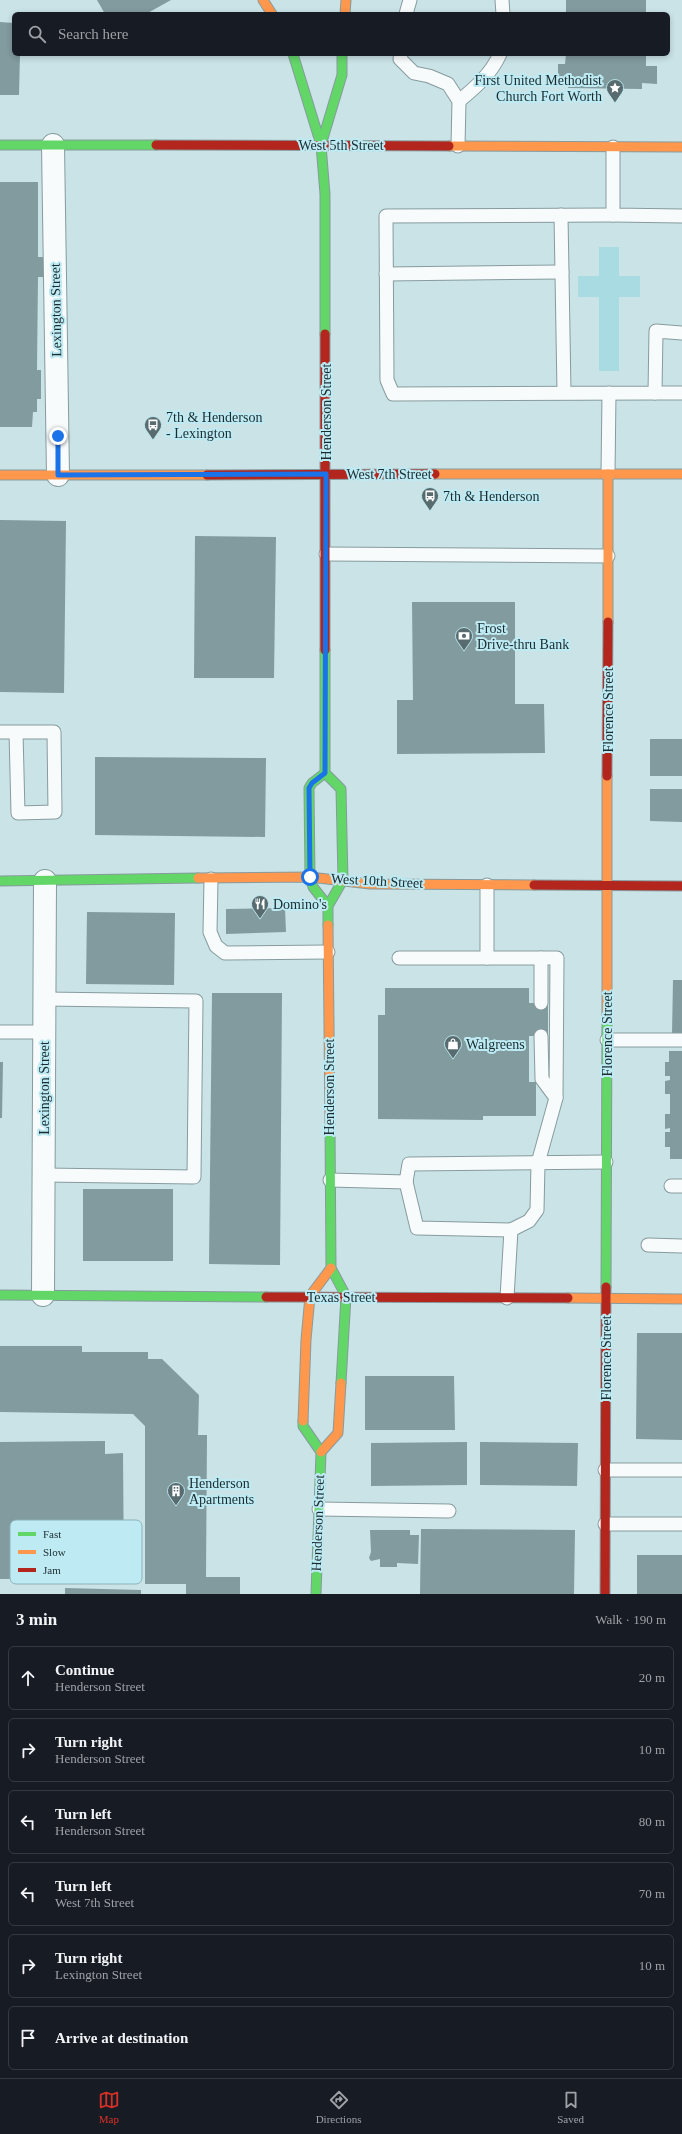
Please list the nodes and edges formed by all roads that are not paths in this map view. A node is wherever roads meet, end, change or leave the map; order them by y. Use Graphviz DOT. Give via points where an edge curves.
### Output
graph roads {
  1 [pos="263,0"];
  2 [pos="346,0"];
  3 [pos="410,0"];
  4 [pos="502,0"];
  5 [pos="271,12"];
  6 [pos="345,12"];
  7 [pos="407,12"];
  8 [pos="503,12"];
  9 [pos="294,56"];
  10 [pos="342,56"];
  11 [pos="401,56"];
  12 [pos="499,56"];
  13 [pos="459,100"];
  14 [pos="0,145"];
  15 [pos="53,145"];
  16 [pos="321,145"];
  17 [pos="458,146"];
  18 [pos="613,147"];
  19 [pos="682,147"];
  20 [pos="561,215"];
  21 [pos="613,215"];
  22 [pos="682,216"];
  23 [pos="562,272"];
  24 [pos="386,274"];
  25 [pos="682,332"];
  26 [pos="564,392"];
  27 [pos="609,393"];
  28 [pos="655,393"];
  29 [pos="682,393"];
  30 [pos="0,474"];
  31 [pos="326,474"];
  32 [pos="608,474"];
  33 [pos="682,474"];
  34 [pos="58,475"];
  35 [pos="326,554"];
  36 [pos="608,556"];
  37 [pos="0,732"];
  38 [pos="16,732"];
  39 [pos="325,773"];
  40 [pos="310,877"];
  41 [pos="211,879"];
  42 [pos="343,880"];
  43 [pos="0,881"];
  44 [pos="45,881"];
  45 [pos="487,885"];
  46 [pos="607,885"];
  47 [pos="682,886"];
  48 [pos="328,906"];
  49 [pos="328,952"];
  50 [pos="399,958"];
  51 [pos="487,958"];
  52 [pos="541,958"];
  53 [pos="44,999"];
  54 [pos="541,1003"];
  55 [pos="0,1032"];
  56 [pos="44,1032"];
  57 [pos="541,1036"];
  58 [pos="607,1040"];
  59 [pos="682,1040"];
  60 [pos="556,1098"];
  61 [pos="606,1162"];
  62 [pos="538,1163"];
  63 [pos="43,1175"];
  64 [pos="330,1180"];
  65 [pos="406,1182"];
  66 [pos="511,1230"];
  67 [pos="648,1245"];
  68 [pos="682,1246"];
  69 [pos="331,1268"];
  70 [pos="0,1294"];
  71 [pos="43,1295"];
  72 [pos="310,1296"];
  73 [pos="346,1296"];
  74 [pos="507,1298"];
  75 [pos="606,1298"];
  76 [pos="682,1298"];
  77 [pos="321,1452"];
  78 [pos="606,1470"];
  79 [pos="682,1470"];
  80 [pos="319,1509"];
  81 [pos="449,1511"];
  82 [pos="605,1524"];
  83 [pos="682,1524"];
  84 [pos="316,1594"];
  85 [pos="605,1594"];
  1 -- 5 [label="street"];
  2 -- 6 [label="street"];
  3 -- 7 [label="lane"];
  4 -- 8 [label="lane"];
  9 -- 16 [label="street, Henderson Street"];
  10 -- 16 [label="street" via="342,76"];
  11 -- 13 [label="lane" via="400,59 414,73 448,84"];
  12 -- 13 [label="lane" via="482,82"];
  13 -- 17 [label="lane"];
  14 -- 15 [label="street, West 5th Street"];
  15 -- 16 [label="street, West 5th Street"];
  15 -- 34 [label="street, Lexington Street"];
  16 -- 17 [label="street, West 5th Street"];
  16 -- 31 [label="street, Henderson Street" via="326,228"];
  17 -- 18 [label="street, West 5th Street"];
  18 -- 19 [label="street, West 5th Street"];
  18 -- 21 [label="lane"];
  20 -- 21 [label="lane"];
  20 -- 23 [label="lane"];
  20 -- 24 [label="lane" via="386,216"];
  21 -- 22 [label="lane"];
  23 -- 24 [label="lane"];
  23 -- 26 [label="lane"];
  24 -- 26 [label="lane" via="387,380 393,394"];
  25 -- 28 [label="lane" via="656,331"];
  26 -- 27 [label="lane"];
  27 -- 28 [label="lane"];
  27 -- 32 [label="lane"];
  28 -- 29 [label="lane"];
  30 -- 34 [label="street, West 7th Street"];
  31 -- 32 [label="street, West 7th Street"];
  31 -- 34 [label="street, West 7th Street"];
  31 -- 35 [label="street, Henderson Street"];
  32 -- 33 [label="street, West 7th Street"];
  32 -- 36 [label="street, Florence Street"];
  35 -- 36 [label="lane"];
  35 -- 39 [label="street, Henderson Street"];
  36 -- 46 [label="street, Florence Street"];
  37 -- 38 [label="lane"];
  38 -- 38 [label="lane" via="54,732 55,812 18,813"];
  39 -- 40 [label="street" via="309,788"];
  39 -- 42 [label="street" via="341,789"];
  40 -- 41 [label="street, West 10th Street"];
  40 -- 42 [label="street, West 10th Street"];
  40 -- 48 [label="street" via="313,887"];
  41 -- 44 [label="street, West 10th Street"];
  41 -- 49 [label="lane" via="210,932 216,946 225,953"];
  42 -- 45 [label="street, West 10th Street" via="370,884"];
  42 -- 48 [label="street, Henderson Street"];
  43 -- 44 [label="street, West 10th Street"];
  44 -- 53 [label="street, Lexington Street"];
  45 -- 46 [label="street, West 10th Street"];
  45 -- 51 [label="lane"];
  46 -- 47 [label="street, West 10th Street"];
  46 -- 58 [label="street, Florence Street"];
  48 -- 49 [label="street, Henderson Street"];
  49 -- 64 [label="street, Henderson Street"];
  50 -- 51 [label="lane"];
  51 -- 52 [label="lane"];
  52 -- 54 [label="lane"];
  52 -- 60 [label="lane" via="557,958"];
  53 -- 56 [label="street, Lexington Street"];
  53 -- 63 [label="lane" via="196,1001 194,1177"];
  55 -- 56 [label="lane"];
  56 -- 63 [label="street, Lexington Street"];
  57 -- 60 [label="lane" via="542,1079"];
  58 -- 59 [label="lane"];
  58 -- 61 [label="street, Florence Street"];
  60 -- 62 [label="lane"];
  61 -- 62 [label="lane"];
  61 -- 75 [label="street, Florence Street"];
  62 -- 65 [label="lane" via="409,1164"];
  62 -- 66 [label="lane" via="537,1210 529,1221"];
  63 -- 71 [label="street, Lexington Street"];
  64 -- 65 [label="lane"];
  64 -- 69 [label="street, Henderson Street"];
  65 -- 66 [label="lane" via="417,1228"];
  66 -- 74 [label="lane"];
  67 -- 68 [label="lane"];
  69 -- 72 [label="street"];
  69 -- 73 [label="street, Henderson Street"];
  70 -- 71 [label="street, Texas Street"];
  71 -- 72 [label="street, Texas Street"];
  72 -- 73 [label="street, Texas Street"];
  72 -- 77 [label="street" via="303,1426"];
  73 -- 74 [label="street, Texas Street"];
  73 -- 77 [label="street" via="338,1433"];
  74 -- 75 [label="street, Texas Street"];
  75 -- 76 [label="street, Texas Street"];
  75 -- 78 [label="street, Florence Street"];
  77 -- 80 [label="street, Henderson Street"];
  78 -- 79 [label="lane"];
  78 -- 82 [label="street, Florence Street"];
  80 -- 81 [label="lane"];
  80 -- 84 [label="street, Henderson Street"];
  82 -- 83 [label="lane"];
  82 -- 85 [label="street, Florence Street"];
}
